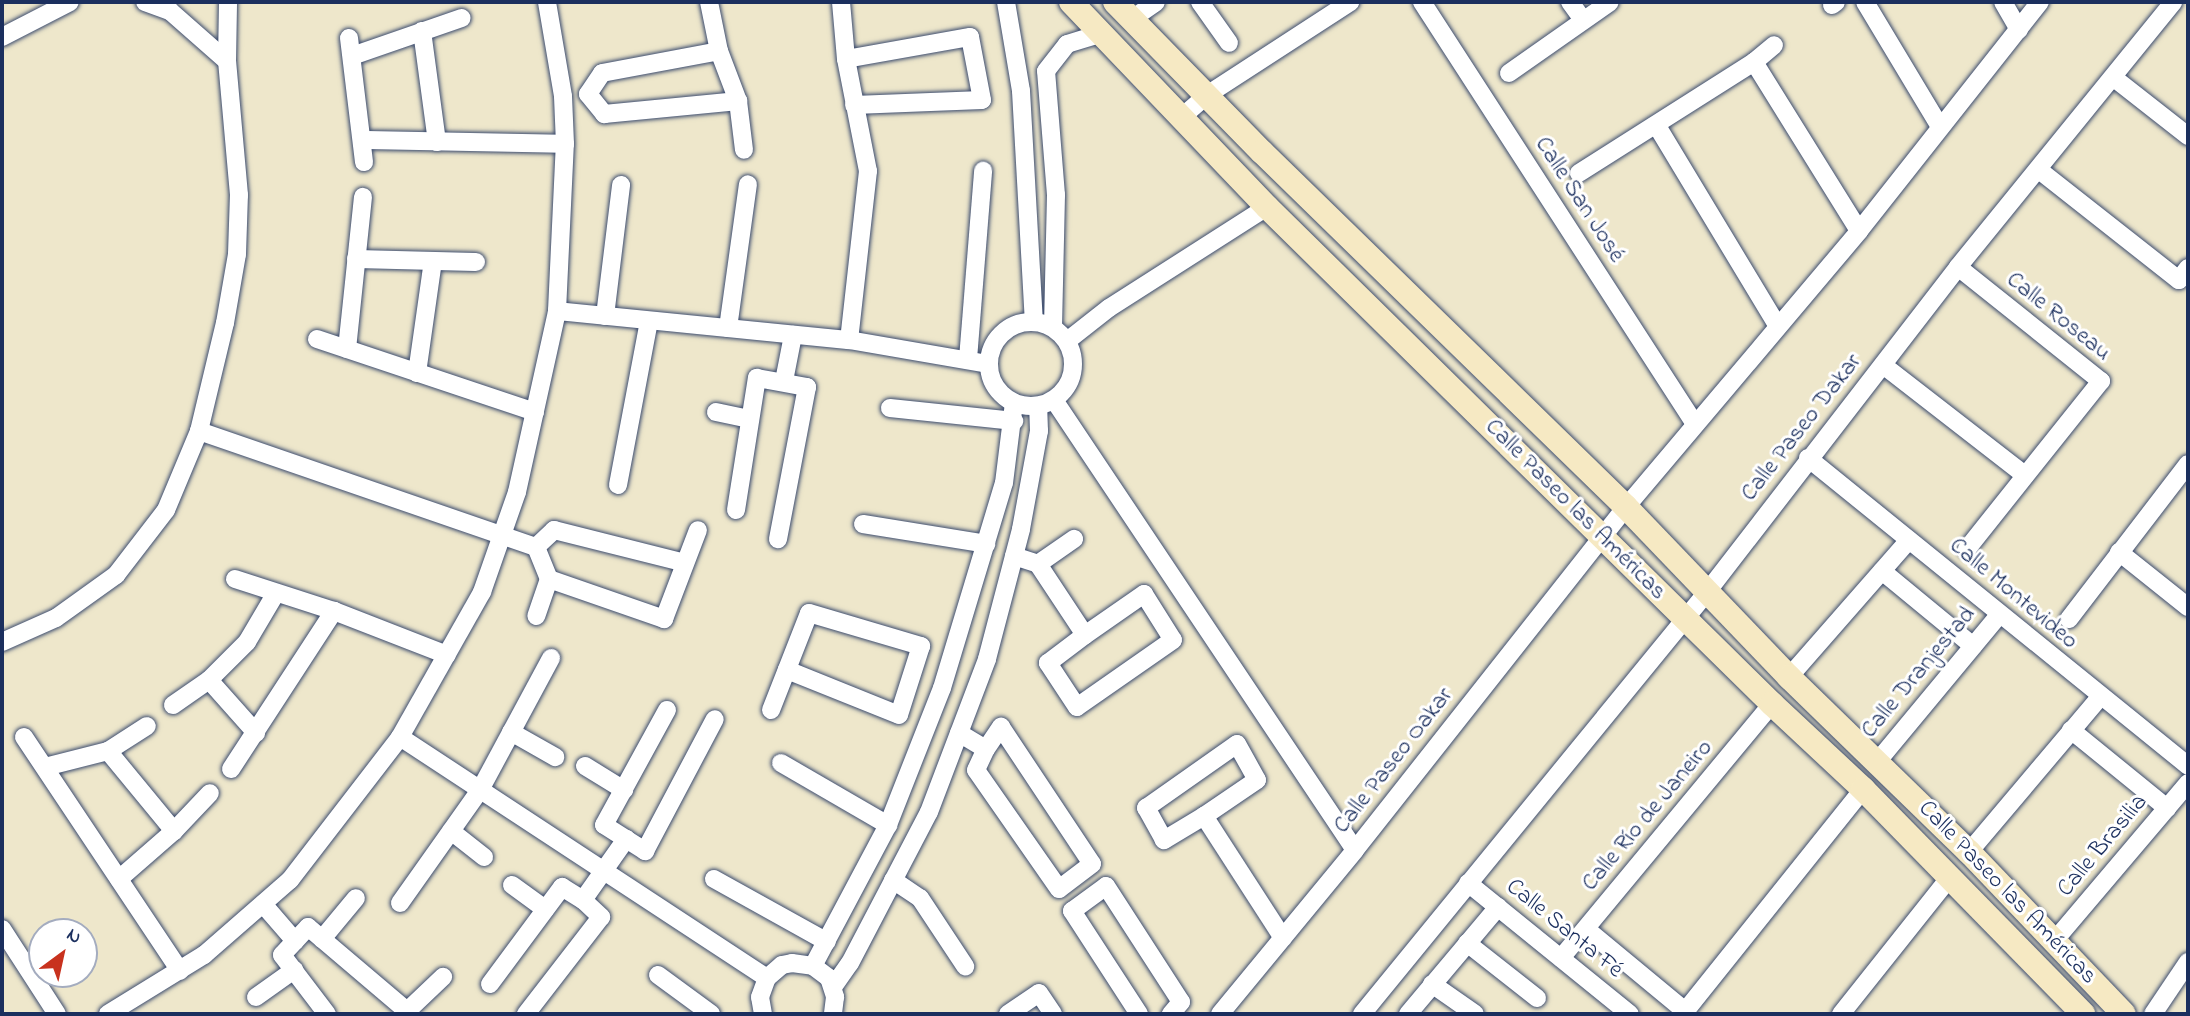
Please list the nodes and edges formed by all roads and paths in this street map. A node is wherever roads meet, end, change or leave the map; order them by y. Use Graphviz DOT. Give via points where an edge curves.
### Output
graph roads {
  1 [pos="70,2"];
  2 [pos="145,2"];
  3 [pos="228,2"];
  4 [pos="547,2"];
  5 [pos="709,2"];
  6 [pos="841,2"];
  7 [pos="1006,2"];
  8 [pos="1072,2"];
  9 [pos="1156,2"];
  10 [pos="1200,2"];
  11 [pos="1350,2"];
  12 [pos="1422,2"];
  13 [pos="1570,2"];
  14 [pos="1610,2"];
  15 [pos="1866,2"];
  16 [pos="2003,2"];
  17 [pos="2040,2"];
  18 [pos="2173,2"];
  19 [pos="1123,10"];
  20 [pos="462,18"];
  21 [pos="1583,20"];
  22 [pos="2019,30"];
  23 [pos="422,31"];
  24 [pos="1102,33"];
  25 [pos="2,37"];
  26 [pos="1229,43"];
  27 [pos="1774,45"];
  28 [pos="719,51"];
  29 [pos="846,59"];
  30 [pos="227,61"];
  31 [pos="1754,62"];
  32 [pos="1509,73"];
  33 [pos="2114,78"];
  34 [pos="589,94"];
  35 [pos="1207,95"];
  36 [pos="563,96"];
  37 [pos="738,101"];
  38 [pos="854,105"];
  39 [pos="1182,116"];
  40 [pos="1657,126"];
  41 [pos="1940,127"];
  42 [pos="2188,136"];
  43 [pos="363,140"];
  44 [pos="437,142"];
  45 [pos="565,144"];
  46 [pos="744,150"];
  47 [pos="364,162"];
  48 [pos="2039,170"];
  49 [pos="983,171"];
  50 [pos="1579,173"];
  51 [pos="748,184"];
  52 [pos="621,185"];
  53 [pos="363,198"];
  54 [pos="1267,207"];
  55 [pos="1859,231"];
  56 [pos="356,259"];
  57 [pos="433,261"];
  58 [pos="477,262"];
  59 [pos="1958,267"];
  60 [pos="2188,268"];
  61 [pos="557,311"];
  62 [pos="605,316"];
  63 [pos="649,321"];
  64 [pos="1034,321"];
  65 [pos="1777,325"];
  66 [pos="1053,327"];
  67 [pos="728,328"];
  68 [pos="793,335"];
  69 [pos="317,339"];
  70 [pos="849,340"];
  71 [pos="1067,341"];
  72 [pos="347,349"];
  73 [pos="968,359"];
  74 [pos="988,364"];
  75 [pos="1883,365"];
  76 [pos="417,373"];
  77 [pos="784,381"];
  78 [pos="1014,403"];
  79 [pos="1046,403"];
  80 [pos="890,408"];
  81 [pos="535,412"];
  82 [pos="716,412"];
  83 [pos="749,419"];
  84 [pos="1014,421"];
  85 [pos="1695,424"];
  86 [pos="199,431"];
  87 [pos="1808,458"];
  88 [pos="2188,464"];
  89 [pos="2025,475"];
  90 [pos="618,485"];
  91 [pos="1626,507"];
  92 [pos="736,510"];
  93 [pos="863,524"];
  94 [pos="698,530"];
  95 [pos="1603,536"];
  96 [pos="502,537"];
  97 [pos="778,539"];
  98 [pos="1074,539"];
  99 [pos="1909,540"];
  100 [pos="986,544"];
  101 [pos="536,547"];
  102 [pos="1966,549"];
  103 [pos="2119,552"];
  104 [pos="1014,555"];
  105 [pos="685,563"];
  106 [pos="1038,564"];
  107 [pos="1882,571"];
  108 [pos="235,579"];
  109 [pos="549,579"];
  110 [pos="1707,592"];
  111 [pos="276,593"];
  112 [pos="2188,607"];
  113 [pos="334,611"];
  114 [pos="1999,615"];
  115 [pos="536,616"];
  116 [pos="1684,617"];
  117 [pos="2069,619"];
  118 [pos="1085,635"];
  119 [pos="2,642"];
  120 [pos="1973,646"];
  121 [pos="447,654"];
  122 [pos="551,658"];
  123 [pos="788,670"];
  124 [pos="911,676"];
  125 [pos="1789,677"];
  126 [pos="209,680"];
  127 [pos="942,688"];
  128 [pos="2101,697"];
  129 [pos="1772,704"];
  130 [pos="173,705"];
  131 [pos="667,709"];
  132 [pos="771,710"];
  133 [pos="715,719"];
  134 [pos="147,726"];
  135 [pos="2071,730"];
  136 [pos="511,732"];
  137 [pos="256,733"];
  138 [pos="959,733"];
  139 [pos="24,737"];
  140 [pos="400,737"];
  141 [pos="986,749"];
  142 [pos="108,751"];
  143 [pos="555,757"];
  144 [pos="1877,762"];
  145 [pos="781,763"];
  146 [pos="585,766"];
  147 [pos="2188,766"];
  148 [pos="45,767"];
  149 [pos="231,769"];
  150 [pos="2188,783"];
  151 [pos="1863,789"];
  152 [pos="480,790"];
  153 [pos="624,790"];
  154 [pos="210,793"];
  155 [pos="2166,808"];
  156 [pos="1204,816"];
  157 [pos="888,825"];
  158 [pos="174,831"];
  159 [pos="451,831"];
  160 [pos="626,839"];
  161 [pos="1355,850"];
  162 [pos="1969,852"];
  163 [pos="484,857"];
  164 [pos="605,873"];
  165 [pos="1950,877"];
  166 [pos="119,879"];
  167 [pos="715,879"];
  168 [pos="893,880"];
  169 [pos="1468,883"];
  170 [pos="512,885"];
  171 [pos="356,898"];
  172 [pos="583,900"];
  173 [pos="400,903"];
  174 [pos="264,904"];
  175 [pos="1498,907"];
  176 [pos="545,909"];
  177 [pos="2,929"];
  178 [pos="1586,929"];
  179 [pos="1283,938"];
  180 [pos="322,939"];
  181 [pos="2055,940"];
  182 [pos="295,941"];
  183 [pos="827,942"];
  184 [pos="1467,943"];
  185 [pos="1561,958"];
  186 [pos="2188,962"];
  187 [pos="813,966"];
  188 [pos="965,966"];
  189 [pos="294,970"];
  190 [pos="180,971"];
  191 [pos="658,975"];
  192 [pos="443,976"];
  193 [pos="767,978"];
  194 [pos="490,984"];
  195 [pos="1432,984"];
  196 [pos="833,987"];
  197 [pos="256,997"];
  198 [pos="1537,998"];
  199 [pos="1684,1012"];
  200 [pos="405,1013"];
  201 [pos="57,1014"];
  202 [pos="108,1014"];
  203 [pos="327,1014"];
  204 [pos="526,1014"];
  205 [pos="711,1014"];
  206 [pos="762,1014"];
  207 [pos="833,1014"];
  208 [pos="1008,1014"];
  209 [pos="1053,1014"];
  210 [pos="1139,1014"];
  211 [pos="1171,1014"];
  212 [pos="1220,1014"];
  213 [pos="1362,1014"];
  214 [pos="1408,1014"];
  215 [pos="1475,1014"];
  216 [pos="1630,1014"];
  217 [pos="1841,1014"];
  218 [pos="2082,1014"];
  219 [pos="2124,1014"];
  220 [pos="2153,1014"];
  1 -- 25 [label="street"];
  2 -- 30 [label="street" via="170,12"];
  3 -- 30 [label="street"];
  4 -- 36 [label="street"];
  5 -- 28 [label="street"];
  6 -- 29 [label="street"];
  7 -- 64 [label="street" via="1021,92"];
  8 -- 24 [label="street, Calle Paseo las Américas"];
  9 -- 19 [label="street"];
  10 -- 26 [label="street"];
  11 -- 35 [label="street"];
  12 -- 85 [label="street, Calle San José"];
  13 -- 21 [label="street"];
  14 -- 21 [label="street"];
  15 -- 41 [label="street"];
  16 -- 22 [label="street"];
  17 -- 22 [label="street"];
  18 -- 33 [label="street, Calle Paseo Dakar"];
  19 -- 35 [label="street, Calle Paseo las Américas"];
  20 -- 23 [label="street"];
  21 -- 32 [label="street"];
  22 -- 41 [label="street"];
  23 -- 43 [label="street" via="350,47"];
  23 -- 44 [label="street"];
  24 -- 39 [label="street, Calle Paseo las Américas"];
  24 -- 66 [label="street" via="1067,44 1046,71 1056,195"];
  27 -- 31 [label="street"];
  28 -- 34 [label="street" via="602,73"];
  28 -- 37 [label="street"];
  29 -- 38 [label="street"];
  29 -- 38 [label="street" via="970,37 982,100"];
  30 -- 86 [label="street" via="237,148 237,254"];
  31 -- 40 [label="street"];
  31 -- 55 [label="street"];
  33 -- 42 [label="street"];
  33 -- 48 [label="street, Calle Paseo Dakar"];
  34 -- 36 [label="street"];
  34 -- 37 [label="street" via="604,114"];
  35 -- 39 [label="street"];
  35 -- 91 [label="street, Calle Paseo las Américas"];
  36 -- 45 [label="street"];
  37 -- 46 [label="street"];
  38 -- 70 [label="street" via="868,171"];
  39 -- 54 [label="street, Calle Paseo las Américas"];
  40 -- 50 [label="street"];
  40 -- 65 [label="street"];
  41 -- 55 [label="street"];
  43 -- 44 [label="street"];
  43 -- 47 [label="street"];
  44 -- 45 [label="street"];
  45 -- 61 [label="street"];
  48 -- 59 [label="street, Calle Paseo Dakar"];
  48 -- 60 [label="street" via="2179,280"];
  49 -- 73 [label="street"];
  51 -- 67 [label="street"];
  52 -- 62 [label="street"];
  53 -- 56 [label="street"];
  54 -- 71 [label="street" via="1109,308"];
  54 -- 95 [label="street, Calle Paseo las Américas"];
  55 -- 65 [label="street"];
  56 -- 57 [label="street"];
  56 -- 72 [label="street"];
  57 -- 58 [label="street"];
  57 -- 76 [label="street"];
  59 -- 75 [label="street, Calle Paseo Dakar"];
  59 -- 89 [label="street, Calle Roseau" via="2101,382"];
  61 -- 62 [label="street"];
  61 -- 81 [label="street"];
  62 -- 63 [label="street"];
  63 -- 67 [label="street"];
  63 -- 90 [label="street"];
  64 -- 66 [label="street"];
  64 -- 74 [label="street" via="1003,332"];
  65 -- 85 [label="street"];
  66 -- 71 [label="street"];
  67 -- 68 [label="street"];
  68 -- 70 [label="street"];
  68 -- 77 [label="street"];
  69 -- 72 [label="street"];
  70 -- 73 [label="street"];
  71 -- 79 [label="street" via="1073,370 1066,389"];
  72 -- 76 [label="street"];
  73 -- 74 [label="street"];
  74 -- 78 [label="street" via="995,387"];
  75 -- 87 [label="street, Calle Paseo Dakar"];
  75 -- 89 [label="street"];
  76 -- 81 [label="street"];
  77 -- 83 [label="street" via="757,378"];
  77 -- 97 [label="street" via="807,387"];
  78 -- 79 [label="street"];
  78 -- 84 [label="street"];
  79 -- 104 [label="street"];
  79 -- 161 [label="street"];
  80 -- 84 [label="street"];
  81 -- 96 [label="street"];
  82 -- 83 [label="street"];
  83 -- 92 [label="street"];
  84 -- 100 [label="street"];
  85 -- 91 [label="street"];
  86 -- 96 [label="street"];
  86 -- 119 [label="street" via="166,510 116,575 56,618"];
  87 -- 99 [label="street, Calle Montevideo"];
  87 -- 110 [label="street, Calle Paseo Dakar"];
  88 -- 103 [label="street"];
  89 -- 102 [label="street, Calle Roseau"];
  91 -- 95 [label="street"];
  91 -- 110 [label="street, Calle Paseo las Américas"];
  93 -- 100 [label="street"];
  94 -- 105 [label="street"];
  95 -- 116 [label="street, Calle Paseo las Américas"];
  95 -- 161 [label="street, Calle Paseo Oakar"];
  96 -- 101 [label="street"];
  96 -- 121 [label="street" via="482,592"];
  98 -- 106 [label="street"];
  99 -- 107 [label="street"];
  99 -- 114 [label="street, Calle Montevideo"];
  100 -- 127 [label="street"];
  101 -- 105 [label="street" via="554,530"];
  101 -- 109 [label="street"];
  103 -- 112 [label="street"];
  103 -- 117 [label="street"];
  104 -- 106 [label="street"];
  104 -- 138 [label="street" via="987,659"];
  105 -- 109 [label="street" via="664,619"];
  106 -- 118 [label="street"];
  107 -- 120 [label="street"];
  107 -- 125 [label="street"];
  108 -- 111 [label="street"];
  109 -- 115 [label="street"];
  110 -- 116 [label="street, Calle Paseo Dakar"];
  110 -- 125 [label="street, Calle Paseo las Américas"];
  111 -- 113 [label="street"];
  111 -- 126 [label="street" via="247,642"];
  113 -- 121 [label="street"];
  113 -- 137 [label="street"];
  114 -- 120 [label="street, Calle Dranjestad"];
  114 -- 128 [label="street, Calle Montevideo"];
  116 -- 129 [label="street, Calle Paseo las Américas"];
  116 -- 169 [label="street, Calle Paseo Dakar"];
  118 -- 118 [label="street" via="1048,663 1077,707 1172,640 1144,594"];
  120 -- 144 [label="street, Calle Dranjestad"];
  121 -- 140 [label="street"];
  122 -- 136 [label="street"];
  123 -- 124 [label="street" via="899,715"];
  123 -- 124 [label="street" via="809,613 921,646"];
  123 -- 132 [label="street"];
  124 -- 127 [label="street"];
  125 -- 144 [label="street, Calle Paseo las Américas"];
  126 -- 130 [label="street"];
  126 -- 137 [label="street"];
  127 -- 157 [label="street"];
  128 -- 135 [label="street"];
  128 -- 147 [label="street, Calle Montevideo"];
  129 -- 151 [label="street, Calle Paseo las Américas"];
  129 -- 178 [label="street, Calle Río de Janeiro"];
  131 -- 153 [label="street"];
  133 -- 160 [label="street" via="645,851"];
  134 -- 142 [label="street"];
  135 -- 155 [label="street"];
  135 -- 162 [label="street"];
  136 -- 143 [label="street"];
  136 -- 152 [label="street"];
  137 -- 149 [label="street"];
  138 -- 141 [label="street"];
  138 -- 168 [label="street" via="929,812"];
  139 -- 148 [label="street"];
  140 -- 152 [label="street"];
  140 -- 174 [label="street" via="290,880"];
  141 -- 141 [label="street" via="976,770 1059,889 1092,864 1001,727"];
  142 -- 148 [label="street"];
  142 -- 158 [label="street"];
  144 -- 162 [label="street, Calle Paseo las Américas"];
  145 -- 157 [label="street"];
  146 -- 153 [label="street"];
  148 -- 166 [label="street"];
  150 -- 155 [label="street, Calle Brasilia"];
  151 -- 165 [label="street, Calle Paseo las Américas"];
  151 -- 199 [label="street"];
  152 -- 159 [label="street"];
  152 -- 164 [label="street"];
  153 -- 160 [label="street" via="604,825"];
  154 -- 158 [label="street"];
  155 -- 181 [label="street, Calle Brasilia"];
  156 -- 156 [label="street" via="1164,840 1146,808 1237,744 1257,780"];
  156 -- 179 [label="street"];
  157 -- 183 [label="street"];
  158 -- 166 [label="street"];
  159 -- 163 [label="street"];
  159 -- 173 [label="street"];
  160 -- 164 [label="street"];
  161 -- 179 [label="street, Calle Paseo Oakar"];
  162 -- 181 [label="street, Calle Paseo las Américas"];
  164 -- 172 [label="street"];
  164 -- 193 [label="street"];
  165 -- 217 [label="street"];
  165 -- 218 [label="street, Calle Paseo las Américas"];
  166 -- 190 [label="street"];
  167 -- 183 [label="street"];
  168 -- 188 [label="street" via="920,898"];
  168 -- 196 [label="street"];
  169 -- 175 [label="street, Calle Santa Fé"];
  169 -- 213 [label="street"];
  170 -- 176 [label="street"];
  171 -- 180 [label="street"];
  172 -- 176 [label="street" via="562,887"];
  172 -- 204 [label="street" via="601,917"];
  174 -- 182 [label="street"];
  174 -- 190 [label="street"];
  175 -- 184 [label="street"];
  175 -- 185 [label="street, Calle Santa Fé"];
  176 -- 194 [label="street"];
  177 -- 201 [label="street"];
  178 -- 185 [label="street, Calle Río de Janeiro"];
  178 -- 199 [label="street"];
  179 -- 212 [label="street, Calle Paseo Oakar"];
  180 -- 182 [label="street" via="308,927"];
  180 -- 200 [label="street"];
  181 -- 219 [label="street, Calle Paseo las Américas"];
  182 -- 189 [label="street" via="282,955"];
  183 -- 187 [label="street"];
  184 -- 195 [label="street"];
  184 -- 198 [label="street"];
  185 -- 216 [label="street, Calle Santa Fé"];
  186 -- 220 [label="street"];
  187 -- 193 [label="street" via="782,965"];
  187 -- 196 [label="street"];
  189 -- 197 [label="street"];
  189 -- 203 [label="street"];
  190 -- 202 [label="street"];
  191 -- 205 [label="street"];
  192 -- 200 [label="street"];
  193 -- 206 [label="street" via="760,997"];
  195 -- 214 [label="street"];
  195 -- 215 [label="street"];
  196 -- 207 [label="street"];
  208 -- 209 [label="street" via="1039,993"];
  210 -- 211 [label="street" via="1072,911 1106,886 1181,1002"];
}
